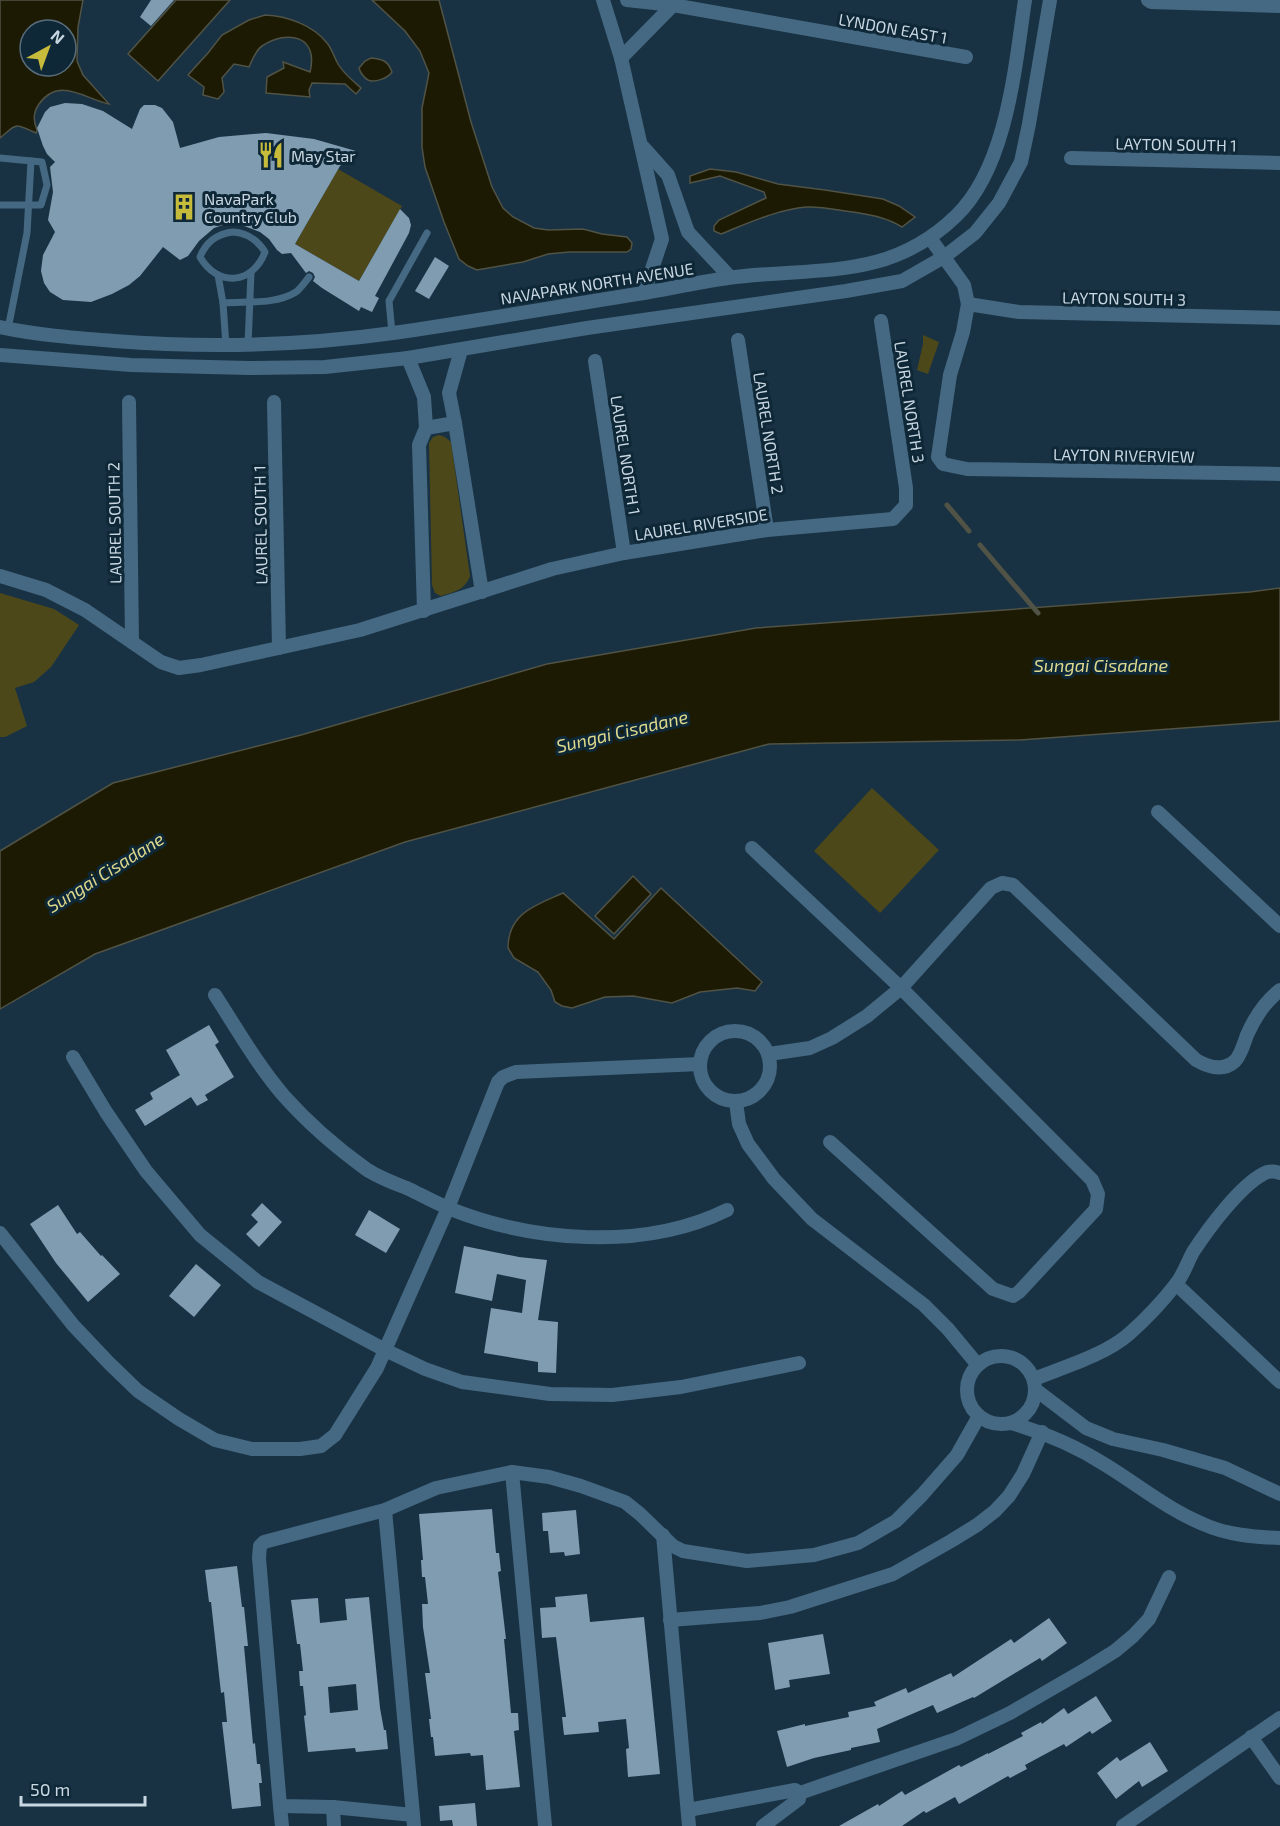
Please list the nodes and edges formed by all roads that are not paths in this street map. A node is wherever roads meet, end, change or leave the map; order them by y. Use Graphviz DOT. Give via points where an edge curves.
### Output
graph roads {
  1 [pos="603,0"];
  2 [pos="627,0"];
  3 [pos="1025,0"];
  4 [pos="1050,0"];
  5 [pos="1148,0"];
  6 [pos="674,6"];
  7 [pos="1280,6"];
  8 [pos="966,57"];
  9 [pos="621,58"];
  10 [pos="641,146"];
  11 [pos="0,158"];
  12 [pos="1071,158"];
  13 [pos="31,161"];
  14 [pos="1280,163"];
  15 [pos="0,205"];
  16 [pos="28,206"];
  17 [pos="688,232"];
  18 [pos="427,233"];
  19 [pos="930,238"];
  20 [pos="662,239"];
  21 [pos="944,257"];
  22 [pos="250,273"];
  23 [pos="218,275"];
  24 [pos="730,277"];
  25 [pos="309,278"];
  26 [pos="644,292"];
  27 [pos="249,301"];
  28 [pos="223,303"];
  29 [pos="968,304"];
  30 [pos="1280,318"];
  31 [pos="880,321"];
  32 [pos="4,328"];
  33 [pos="392,333"];
  34 [pos="738,340"];
  35 [pos="226,345"];
  36 [pos="248,345"];
  37 [pos="461,350"];
  38 [pos="0,355"];
  39 [pos="408,358"];
  40 [pos="595,361"];
  41 [pos="248,368"];
  42 [pos="129,402"];
  43 [pos="274,402"];
  44 [pos="455,423"];
  45 [pos="426,428"];
  46 [pos="1280,474"];
  47 [pos="906,488"];
  48 [pos="767,530"];
  49 [pos="624,553"];
  50 [pos="0,576"];
  51 [pos="482,592"];
  52 [pos="424,611"];
  53 [pos="132,642"];
  54 [pos="279,648"];
  55 [pos="1158,812"];
  56 [pos="752,848"];
  57 [pos="1280,926"];
  58 [pos="901,988"];
  59 [pos="1280,990"];
  60 [pos="215,995"];
  61 [pos="769,1054"];
  62 [pos="73,1057"];
  63 [pos="700,1064"];
  64 [pos="736,1102"];
  65 [pos="830,1142"];
  66 [pos="1280,1173"];
  67 [pos="448,1208"];
  68 [pos="727,1210"];
  69 [pos="0,1233"];
  70 [pos="1176,1284"];
  71 [pos="385,1350"];
  72 [pos="799,1363"];
  73 [pos="977,1364"];
  74 [pos="1280,1382"];
  75 [pos="1035,1385"];
  76 [pos="979,1416"];
  77 [pos="1011,1423"];
  78 [pos="1042,1432"];
  79 [pos="512,1472"];
  80 [pos="1280,1494"];
  81 [pos="385,1510"];
  82 [pos="663,1535"];
  83 [pos="1280,1538"];
  84 [pos="1169,1577"];
  85 [pos="670,1620"];
  86 [pos="1280,1718"];
  87 [pos="1251,1737"];
  88 [pos="1280,1778"];
  89 [pos="800,1793"];
  90 [pos="280,1806"];
  91 [pos="333,1807"];
  92 [pos="688,1810"];
  93 [pos="413,1820"];
  94 [pos="282,1826"];
  95 [pos="334,1826"];
  96 [pos="545,1826"];
  97 [pos="689,1826"];
  98 [pos="763,1826"];
  99 [pos="1123,1826"];
  1 -- 9 [label="street"];
  2 -- 6 [label="street, LYNDON EAST 1"];
  3 -- 19 [label="street, NAVAPARK NORTH AVENUE" via="1010,96 996,148 980,186 958,215"];
  4 -- 21 [label="street" via="1021,162 999,203 975,233"];
  5 -- 7 [label="street"];
  6 -- 8 [label="street, LYNDON EAST 1"];
  6 -- 9 [label="street"];
  9 -- 10 [label="street"];
  10 -- 17 [label="street" via="668,175"];
  10 -- 20 [label="street"];
  11 -- 13 [label="lane"];
  12 -- 14 [label="street, LAYTON SOUTH 1"];
  13 -- 16 [label="lane"];
  13 -- 16 [label="lane" via="42,162 47,185 41,205"];
  15 -- 16 [label="lane"];
  16 -- 32 [label="lane" via="27,233"];
  17 -- 20 [label="street"];
  17 -- 24 [label="street"];
  18 -- 33 [label="lane" via="389,300"];
  19 -- 21 [label="street"];
  19 -- 24 [label="street, NAVAPARK NORTH AVENUE" via="894,258 843,269"];
  20 -- 26 [label="street"];
  21 -- 29 [label="street" via="964,285"];
  21 -- 37 [label="street" via="902,281"];
  22 -- 23 [label="lane" via="234,278"];
  22 -- 23 [label="lane" via="265,252 255,240 233,232 212,239 200,257"];
  22 -- 27 [label="lane"];
  23 -- 28 [label="lane"];
  24 -- 26 [label="street, NAVAPARK NORTH AVENUE"];
  25 -- 27 [label="lane" via="297,291 284,297"];
  26 -- 33 [label="street, NAVAPARK NORTH AVENUE"];
  27 -- 28 [label="lane"];
  27 -- 36 [label="lane"];
  28 -- 35 [label="lane"];
  29 -- 30 [label="street, LAYTON SOUTH 3" via="1019,312"];
  29 -- 46 [label="street, LAYTON RIVERVIEW" via="950,375 938,457 943,464 967,469"];
  31 -- 47 [label="street, LAUREL NORTH 3"];
  32 -- 35 [label="street, NAVAPARK NORTH AVENUE" via="127,342"];
  33 -- 36 [label="street, NAVAPARK NORTH AVENUE"];
  34 -- 48 [label="street, LAUREL NORTH 2"];
  35 -- 36 [label="street, NAVAPARK NORTH AVENUE"];
  36 -- 41 [label="street"];
  37 -- 39 [label="street"];
  37 -- 44 [label="street" via="449,393"];
  38 -- 41 [label="street" via="131,365"];
  39 -- 41 [label="street" via="325,367"];
  39 -- 45 [label="street" via="424,397"];
  40 -- 49 [label="street, LAUREL NORTH 1"];
  42 -- 53 [label="street, LAUREL SOUTH 2"];
  43 -- 54 [label="street, LAUREL SOUTH 1"];
  44 -- 45 [label="street"];
  44 -- 51 [label="street"];
  45 -- 52 [label="street" via="418,445"];
  47 -- 48 [label="street, LAUREL RIVERSIDE" via="906,506 893,519"];
  48 -- 49 [label="street, LAUREL RIVERSIDE"];
  49 -- 51 [label="street, LAUREL RIVERSIDE" via="552,569"];
  50 -- 53 [label="street, LAUREL RIVERSIDE" via="46,590 85,610"];
  51 -- 52 [label="street, LAUREL RIVERSIDE"];
  52 -- 54 [label="street, LAUREL RIVERSIDE"];
  53 -- 54 [label="street, LAUREL RIVERSIDE" via="161,662 178,668"];
  55 -- 57 [label="street"];
  56 -- 58 [label="street"];
  58 -- 59 [label="street" via="991,888 1002,883 1013,885 1196,1060 1207,1066 1223,1067 1235,1061 1251,1028"];
  58 -- 61 [label="street" via="832,1038 810,1048"];
  58 -- 65 [label="street" via="1092,1180 1098,1194 1096,1209 1013,1296 993,1289"];
  60 -- 67 [label="street" via="284,1096 313,1125 368,1170"];
  61 -- 63 [label="street" via="754,1036 731,1031 709,1041"];
  61 -- 64 [label="street" via="770,1076 765,1086 747,1100"];
  62 -- 71 [label="street" via="146,1171 200,1235 258,1282"];
  63 -- 64 [label="street" via="706,1087 725,1100"];
  63 -- 67 [label="street" via="516,1072 503,1077"];
  64 -- 73 [label="street" via="739,1124 748,1144 782,1188 812,1220 924,1305"];
  66 -- 70 [label="street" via="1264,1173 1229,1205 1210,1226"];
  67 -- 68 [label="street" via="500,1225 548,1234 610,1237 683,1227"];
  67 -- 71 [label="street"];
  69 -- 71 [label="street" via="73,1325 138,1391 215,1440 252,1449 321,1446 335,1436"];
  70 -- 74 [label="street"];
  70 -- 75 [label="street" via="1127,1336"];
  71 -- 72 [label="street" via="462,1382 550,1394 623,1394"];
  73 -- 75 [label="street" via="998,1355 1010,1356 1029,1369"];
  73 -- 76 [label="street" via="970,1374 967,1396"];
  75 -- 77 [label="street" via="1029,1410"];
  75 -- 80 [label="street" via="1086,1428 1113,1439 1225,1468"];
  76 -- 77 [label="street" via="990,1422"];
  76 -- 82 [label="street" via="957,1455 922,1495 896,1521 858,1543 814,1555 747,1561 682,1551"];
  77 -- 78 [label="street"];
  78 -- 83 [label="street" via="1071,1445 1203,1525 1247,1536"];
  78 -- 85 [label="street" via="1010,1496 969,1531 892,1575 790,1607"];
  79 -- 81 [label="street" via="436,1488"];
  79 -- 82 [label="street" via="549,1477 625,1502"];
  79 -- 96 [label="street"];
  81 -- 90 [label="street" via="260,1546"];
  81 -- 93 [label="street"];
  82 -- 85 [label="street"];
  84 -- 89 [label="street" via="1149,1619 1115,1651 1086,1669 956,1739"];
  85 -- 92 [label="street"];
  86 -- 87 [label="street"];
  87 -- 88 [label="street"];
  87 -- 99 [label="street"];
  89 -- 92 [label="street" via="795,1790"];
  89 -- 98 [label="street" via="799,1799"];
  90 -- 91 [label="street"];
  90 -- 94 [label="street"];
  91 -- 93 [label="street"];
  91 -- 95 [label="street"];
  92 -- 97 [label="street"];
}
